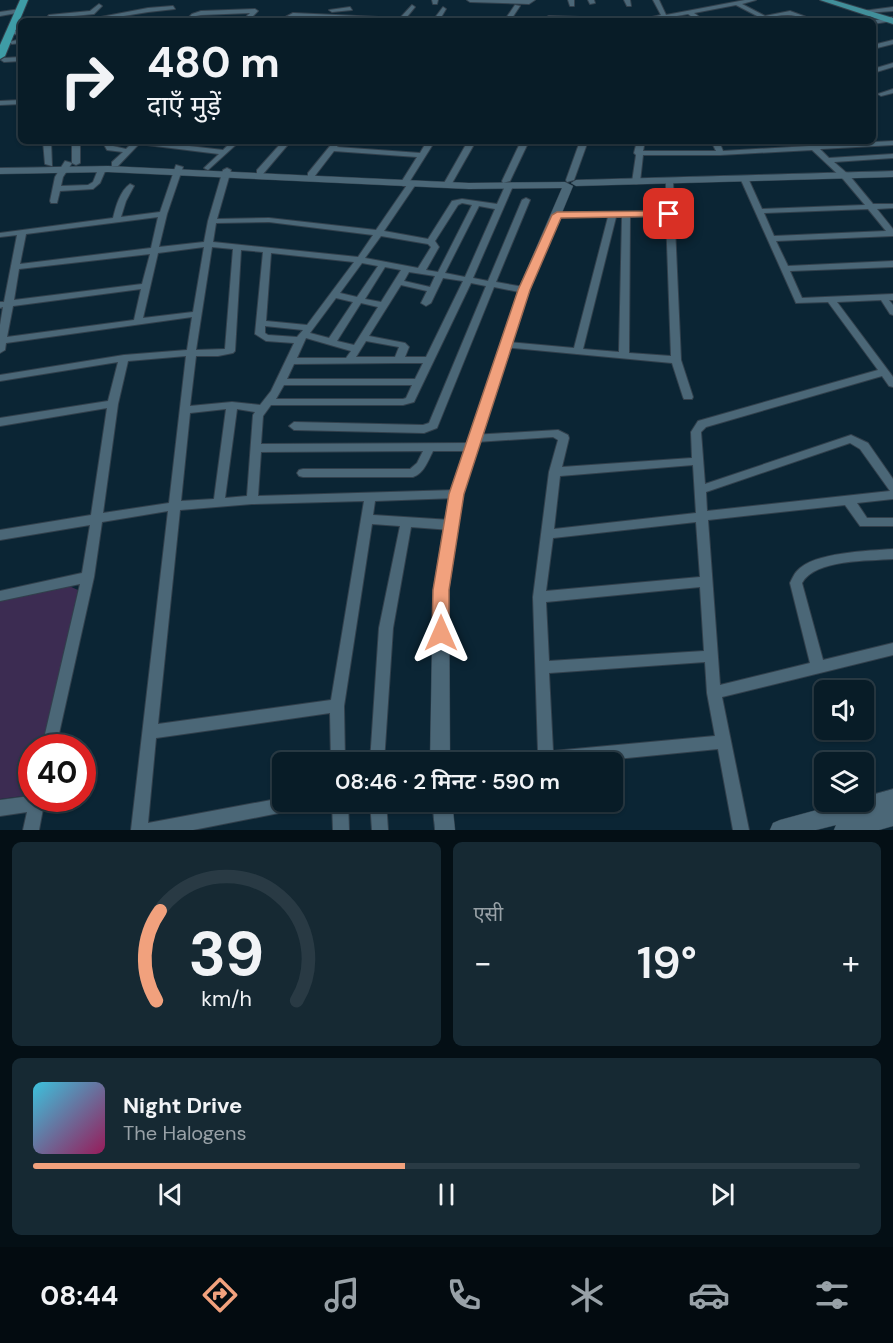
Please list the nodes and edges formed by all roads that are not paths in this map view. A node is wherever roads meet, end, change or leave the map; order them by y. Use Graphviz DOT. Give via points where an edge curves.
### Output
graph roads {
  1 [pos="24,0"];
  2 [pos="29,0"];
  3 [pos="470,0"];
  4 [pos="532,0"];
  5 [pos="656,0"];
  6 [pos="753,0"];
  7 [pos="824,0"];
  8 [pos="831,0"];
  9 [pos="153,2"];
  10 [pos="737,3"];
  11 [pos="99,6"];
  12 [pos="517,6"];
  13 [pos="173,8"];
  14 [pos="412,8"];
  15 [pos="443,9"];
  16 [pos="20,11"];
  17 [pos="73,11"];
  18 [pos="563,11"];
  19 [pos="688,11"];
  20 [pos="368,12"];
  21 [pos="187,13"];
  22 [pos="0,14"];
  23 [pos="296,15"];
  24 [pos="892,15"];
  25 [pos="309,16"];
  26 [pos="664,16"];
  27 [pos="763,17"];
  28 [pos="18,18"];
  29 [pos="18,18"];
  30 [pos="22,18"];
  31 [pos="49,18"];
  32 [pos="70,18"];
  33 [pos="100,18"];
  34 [pos="188,18"];
  35 [pos="248,18"];
  36 [pos="286,18"];
  37 [pos="307,18"];
  38 [pos="329,18"];
  39 [pos="340,18"];
  40 [pos="362,18"];
  41 [pos="403,18"];
  42 [pos="438,18"];
  43 [pos="509,18"];
  44 [pos="560,18"];
  45 [pos="660,18"];
  46 [pos="696,18"];
  47 [pos="758,18"];
  48 [pos="805,18"];
  49 [pos="876,21"];
  50 [pos="12,40"];
  51 [pos="893,42"];
  52 [pos="876,46"];
  53 [pos="2,58"];
  54 [pos="18,59"];
  55 [pos="893,65"];
  56 [pos="0,70"];
  57 [pos="876,70"];
  58 [pos="876,70"];
  59 [pos="893,75"];
  60 [pos="893,91"];
  61 [pos="881,94"];
  62 [pos="18,102"];
  63 [pos="0,103"];
  64 [pos="893,143"];
  65 [pos="47,144"];
  66 [pos="75,144"];
  67 [pos="107,144"];
  68 [pos="134,144"];
  69 [pos="161,144"];
  70 [pos="233,144"];
  71 [pos="284,144"];
  72 [pos="336,144"];
  73 [pos="429,144"];
  74 [pos="470,144"];
  75 [pos="524,144"];
  76 [pos="583,144"];
  77 [pos="640,144"];
  78 [pos="716,144"];
  79 [pos="766,144"];
  80 [pos="811,144"];
  81 [pos="815,148"];
  82 [pos="332,149"];
  83 [pos="769,149"];
  84 [pos="128,151"];
  85 [pos="224,152"];
  86 [pos="638,153"];
  87 [pos="720,153"];
  88 [pos="422,155"];
  89 [pos="893,156"];
  90 [pos="828,160"];
  91 [pos="50,164"];
  92 [pos="115,164"];
  93 [pos="69,165"];
  94 [pos="0,166"];
  95 [pos="208,168"];
  96 [pos="102,169"];
  97 [pos="178,170"];
  98 [pos="0,171"];
  99 [pos="226,172"];
  100 [pos="260,172"];
  101 [pos="311,174"];
  102 [pos="893,174"];
  103 [pos="846,177"];
  104 [pos="745,180"];
  105 [pos="407,182"];
  106 [pos="636,182"];
  107 [pos="669,182"];
  108 [pos="448,183"];
  109 [pos="568,183"];
  110 [pos="508,184"];
  111 [pos="130,186"];
  112 [pos="56,189"];
  113 [pos="526,200"];
  114 [pos="54,201"];
  115 [pos="476,204"];
  116 [pos="893,206"];
  117 [pos="500,207"];
  118 [pos="871,207"];
  119 [pos="759,211"];
  120 [pos="163,214"];
  121 [pos="669,214"];
  122 [pos="557,215"];
  123 [pos="612,216"];
  124 [pos="626,216"];
  125 [pos="117,220"];
  126 [pos="212,221"];
  127 [pos="22,232"];
  128 [pos="379,233"];
  129 [pos="893,233"];
  130 [pos="0,235"];
  131 [pos="771,239"];
  132 [pos="431,242"];
  133 [pos="210,244"];
  134 [pos="237,246"];
  135 [pos="267,249"];
  136 [pos="155,250"];
  137 [pos="360,260"];
  138 [pos="384,264"];
  139 [pos="893,264"];
  140 [pos="16,267"];
  141 [pos="407,268"];
  142 [pos="784,268"];
  143 [pos="421,271"];
  144 [pos="441,275"];
  145 [pos="468,280"];
  146 [pos="398,282"];
  147 [pos="493,284"];
  148 [pos="147,286"];
  149 [pos="433,290"];
  150 [pos="524,290"];
  151 [pos="334,295"];
  152 [pos="888,297"];
  153 [pos="359,300"];
  154 [pos="830,300"];
  155 [pos="426,303"];
  156 [pos="5,304"];
  157 [pos="383,305"];
  158 [pos="893,312"];
  159 [pos="197,315"];
  160 [pos="138,322"];
  161 [pos="261,323"];
  162 [pos="305,334"];
  163 [pos="365,338"];
  164 [pos="331,342"];
  165 [pos="1,345"];
  166 [pos="507,345"];
  167 [pos="356,349"];
  168 [pos="578,350"];
  169 [pos="191,353"];
  170 [pos="624,354"];
  171 [pos="124,358"];
  172 [pos="429,360"];
  173 [pos="676,360"];
  174 [pos="291,361"];
  175 [pos="349,361"];
  176 [pos="399,361"];
  177 [pos="883,372"];
  178 [pos="0,378"];
  179 [pos="281,382"];
  180 [pos="419,382"];
  181 [pos="893,384"];
  182 [pos="688,397"];
  183 [pos="113,404"];
  184 [pos="232,405"];
  185 [pos="266,406"];
  186 [pos="184,410"];
  187 [pos="0,422"];
  188 [pos="294,426"];
  189 [pos="474,443"];
  190 [pos="430,447"];
  191 [pos="256,448"];
  192 [pos="698,461"];
  193 [pos="555,472"];
  194 [pos="303,473"];
  195 [pos="893,488"];
  196 [pos="700,490"];
  197 [pos="456,494"];
  198 [pos="893,495"];
  199 [pos="370,497"];
  200 [pos="252,500"];
  201 [pos="848,500"];
  202 [pos="219,503"];
  203 [pos="174,506"];
  204 [pos="97,517"];
  205 [pos="702,517"];
  206 [pos="367,519"];
  207 [pos="893,522"];
  208 [pos="406,523"];
  209 [pos="451,525"];
  210 [pos="547,534"];
  211 [pos="0,535"];
  212 [pos="893,554"];
  213 [pos="88,578"];
  214 [pos="706,581"];
  215 [pos="0,596"];
  216 [pos="539,597"];
  217 [pos="893,649"];
  218 [pos="712,656"];
  219 [pos="542,667"];
  220 [pos="818,668"];
  221 [pos="714,693"];
  222 [pos="337,706"];
  223 [pos="149,732"];
  224 [pos="52,734"];
  225 [pos="723,742"];
  226 [pos="339,752"];
  227 [pos="378,752"];
  228 [pos="440,752"];
  229 [pos="546,752"];
  230 [pos="612,752"];
  231 [pos="893,799"];
  232 [pos="18,804"];
  233 [pos="0,808"];
  234 [pos="272,808"];
  235 [pos="35,812"];
  236 [pos="340,812"];
  237 [pos="379,812"];
  238 [pos="443,812"];
  239 [pos="893,816"];
  240 [pos="830,824"];
  241 [pos="31,830"];
  242 [pos="139,830"];
  243 [pos="150,830"];
  244 [pos="341,830"];
  245 [pos="380,830"];
  246 [pos="445,830"];
  247 [pos="741,830"];
  248 [pos="780,830"];
  249 [pos="844,830"];
  1 -- 16 [label="highway"];
  2 -- 30 [label="highway"];
  3 -- 4 [label="street"];
  5 -- 26 [label="street"];
  6 -- 10 [label="street"];
  7 -- 24 [label="main road"];
  8 -- 24 [label="main road"];
  9 -- 13 [label="street" via="170,1"];
  10 -- 19 [label="street"];
  10 -- 27 [label="street"];
  11 -- 17 [label="street" via="92,13"];
  12 -- 43 [label="street"];
  13 -- 21 [label="street"];
  13 -- 33 [label="street"];
  14 -- 41 [label="street"];
  15 -- 42 [label="street"];
  16 -- 22 [label="street"];
  16 -- 29 [label="highway"];
  17 -- 31 [label="street"];
  17 -- 32 [label="street"];
  18 -- 44 [label="street"];
  19 -- 26 [label="street"];
  19 -- 46 [label="street"];
  20 -- 40 [label="street"];
  21 -- 34 [label="street"];
  21 -- 35 [label="street" via="255,11"];
  23 -- 25 [label="street"];
  23 -- 36 [label="street"];
  23 -- 39 [label="street" via="351,8"];
  24 -- 49 [label="street"];
  25 -- 37 [label="street"];
  25 -- 38 [label="street"];
  26 -- 45 [label="street"];
  27 -- 47 [label="street"];
  27 -- 48 [label="street" via="790,13"];
  28 -- 50 [label="highway"];
  50 -- 53 [label="highway"];
  51 -- 52 [label="street"];
  53 -- 54 [label="street"];
  53 -- 56 [label="highway"];
  55 -- 57 [label="street"];
  58 -- 59 [label="street"];
  60 -- 61 [label="street"];
  62 -- 63 [label="street"];
  64 -- 81 [label="street"];
  65 -- 91 [label="street"];
  66 -- 93 [label="street"];
  67 -- 84 [label="street"];
  68 -- 84 [label="street"];
  69 -- 85 [label="street"];
  70 -- 85 [label="street"];
  71 -- 100 [label="street"];
  72 -- 82 [label="street"];
  73 -- 88 [label="street"];
  74 -- 108 [label="street"];
  75 -- 110 [label="street"];
  76 -- 109 [label="street"];
  77 -- 86 [label="street"];
  78 -- 87 [label="street"];
  79 -- 83 [label="street"];
  80 -- 81 [label="street"];
  81 -- 83 [label="street"];
  81 -- 90 [label="street"];
  82 -- 88 [label="street"];
  82 -- 101 [label="street"];
  83 -- 87 [label="street"];
  84 -- 92 [label="street"];
  85 -- 95 [label="street"];
  86 -- 87 [label="street"];
  86 -- 106 [label="street"];
  88 -- 105 [label="street"];
  89 -- 90 [label="street"];
  90 -- 103 [label="street"];
  91 -- 93 [label="street"];
  91 -- 94 [label="street"];
  92 -- 93 [label="street"];
  92 -- 97 [label="street"];
  93 -- 96 [label="street"];
  93 -- 98 [label="street"];
  93 -- 112 [label="street"];
  95 -- 97 [label="street"];
  95 -- 99 [label="street"];
  96 -- 97 [label="street"];
  96 -- 112 [label="street" via="90,187"];
  97 -- 99 [label="street"];
  97 -- 120 [label="street"];
  99 -- 100 [label="street"];
  99 -- 105 [label="street"];
  99 -- 126 [label="street"];
  100 -- 101 [label="street"];
  101 -- 105 [label="street"];
  102 -- 103 [label="street"];
  103 -- 104 [label="street"];
  103 -- 118 [label="street"];
  104 -- 107 [label="street"];
  104 -- 119 [label="street"];
  105 -- 108 [label="street"];
  105 -- 128 [label="street"];
  106 -- 107 [label="street"];
  106 -- 109 [label="street"];
  107 -- 121 [label="street"];
  108 -- 110 [label="street"];
  109 -- 110 [label="street"];
  109 -- 122 [label="street"];
  110 -- 117 [label="street"];
  111 -- 125 [label="street"];
  112 -- 114 [label="street"];
  113 -- 147 [label="street"];
  115 -- 117 [label="street"];
  115 -- 132 [label="street" via="453,204"];
  115 -- 144 [label="street"];
  116 -- 118 [label="street"];
  117 -- 145 [label="street"];
  118 -- 119 [label="street"];
  118 -- 129 [label="street"];
  119 -- 131 [label="street"];
  120 -- 125 [label="street"];
  120 -- 136 [label="street"];
  121 -- 124 [label="street"];
  121 -- 173 [label="street"];
  122 -- 123 [label="street"];
  122 -- 150 [label="street"];
  123 -- 124 [label="street"];
  123 -- 168 [label="street"];
  124 -- 170 [label="street"];
  125 -- 127 [label="street"];
  126 -- 128 [label="street" via="258,219"];
  126 -- 133 [label="street"];
  127 -- 130 [label="street"];
  127 -- 140 [label="street"];
  128 -- 132 [label="street"];
  128 -- 137 [label="street"];
  129 -- 131 [label="street"];
  131 -- 142 [label="street"];
  132 -- 143 [label="street" via="435,247"];
  133 -- 134 [label="street"];
  133 -- 136 [label="street"];
  133 -- 159 [label="street"];
  134 -- 135 [label="street"];
  134 -- 169 [label="street" via="230,351"];
  135 -- 137 [label="street"];
  135 -- 161 [label="street"];
  136 -- 140 [label="street"];
  136 -- 148 [label="street"];
  137 -- 138 [label="street"];
  137 -- 151 [label="street"];
  138 -- 141 [label="street"];
  138 -- 153 [label="street"];
  139 -- 142 [label="street"];
  140 -- 156 [label="street"];
  141 -- 143 [label="street"];
  141 -- 146 [label="street"];
  142 -- 154 [label="street" via="799,301"];
  143 -- 144 [label="street"];
  144 -- 145 [label="street"];
  144 -- 149 [label="street"];
  145 -- 147 [label="street"];
  145 -- 172 [label="street"];
  146 -- 149 [label="street"];
  146 -- 157 [label="street"];
  147 -- 150 [label="street"];
  147 -- 188 [label="street" via="433,425 424,429"];
  148 -- 156 [label="street"];
  148 -- 160 [label="street"];
  149 -- 155 [label="street"];
  150 -- 166 [label="street"];
  151 -- 153 [label="street"];
  151 -- 162 [label="street"];
  152 -- 154 [label="street"];
  152 -- 158 [label="street"];
  153 -- 157 [label="street"];
  153 -- 164 [label="street"];
  154 -- 177 [label="street"];
  156 -- 165 [label="street"];
  157 -- 163 [label="street"];
  159 -- 160 [label="street"];
  159 -- 169 [label="street"];
  160 -- 165 [label="street"];
  161 -- 162 [label="street"];
  161 -- 162 [label="street" via="262,337"];
  162 -- 164 [label="street"];
  162 -- 174 [label="street"];
  163 -- 167 [label="street"];
  163 -- 176 [label="street" via="402,345"];
  164 -- 167 [label="street"];
  166 -- 168 [label="street"];
  166 -- 189 [label="street"];
  167 -- 175 [label="street"];
  168 -- 170 [label="street"];
  169 -- 171 [label="street"];
  169 -- 186 [label="street"];
  170 -- 173 [label="street"];
  171 -- 178 [label="street"];
  171 -- 183 [label="street"];
  172 -- 176 [label="street"];
  172 -- 180 [label="street"];
  173 -- 182 [label="street"];
  174 -- 175 [label="street"];
  174 -- 179 [label="street"];
  175 -- 176 [label="street"];
  177 -- 181 [label="street"];
  177 -- 192 [label="street" via="702,424 696,432"];
  179 -- 180 [label="street"];
  179 -- 185 [label="street"];
  180 -- 185 [label="street" via="406,402"];
  183 -- 187 [label="street"];
  183 -- 204 [label="street"];
  184 -- 185 [label="street"];
  184 -- 186 [label="street"];
  184 -- 202 [label="street"];
  185 -- 191 [label="street" via="258,415"];
  186 -- 203 [label="street"];
  189 -- 190 [label="street"];
  189 -- 193 [label="street" via="561,435 564,438"];
  189 -- 197 [label="street"];
  190 -- 191 [label="street"];
  190 -- 194 [label="street" via="413,473"];
  191 -- 200 [label="street"];
  192 -- 193 [label="street"];
  192 -- 196 [label="street"];
  193 -- 210 [label="street"];
  195 -- 196 [label="street" via="864,446 851,439"];
  196 -- 205 [label="street"];
  197 -- 199 [label="street"];
  197 -- 209 [label="street"];
  198 -- 201 [label="street"];
  199 -- 200 [label="street"];
  199 -- 206 [label="street"];
  200 -- 202 [label="street"];
  201 -- 205 [label="street"];
  201 -- 207 [label="street" via="864,523"];
  202 -- 203 [label="street"];
  203 -- 204 [label="street"];
  203 -- 223 [label="street"];
  204 -- 211 [label="street"];
  204 -- 213 [label="street"];
  205 -- 210 [label="street"];
  205 -- 214 [label="street"];
  206 -- 208 [label="street"];
  206 -- 222 [label="street"];
  208 -- 209 [label="street"];
  208 -- 227 [label="street" via="386,628"];
  209 -- 228 [label="street" via="441,590"];
  210 -- 216 [label="street"];
  212 -- 220 [label="street" via="821,562 797,576"];
  213 -- 215 [label="street"];
  213 -- 224 [label="street"];
  214 -- 216 [label="street"];
  214 -- 218 [label="street"];
  216 -- 219 [label="street"];
  217 -- 220 [label="street"];
  218 -- 219 [label="street"];
  218 -- 221 [label="street"];
  219 -- 229 [label="street"];
  220 -- 221 [label="street"];
  221 -- 225 [label="street"];
  222 -- 223 [label="street"];
  222 -- 226 [label="street"];
  223 -- 242 [label="street"];
  225 -- 230 [label="street"];
  225 -- 247 [label="street"];
  231 -- 240 [label="street"];
  232 -- 233 [label="street"];
  234 -- 243 [label="street"];
  235 -- 241 [label="street"];
  236 -- 244 [label="street"];
  237 -- 245 [label="street"];
  238 -- 246 [label="street"];
  239 -- 249 [label="street"];
  240 -- 248 [label="street"];
}
